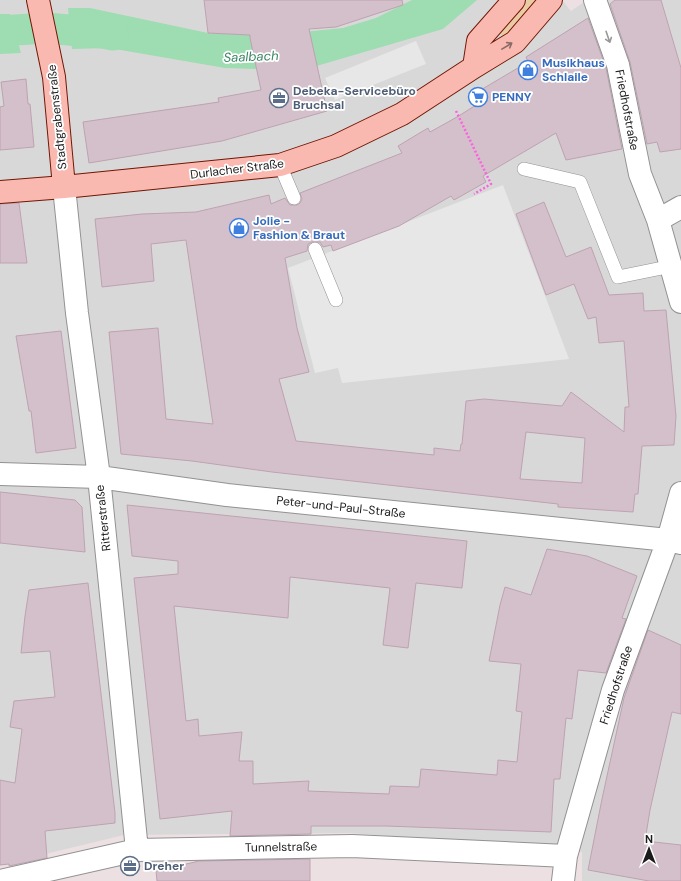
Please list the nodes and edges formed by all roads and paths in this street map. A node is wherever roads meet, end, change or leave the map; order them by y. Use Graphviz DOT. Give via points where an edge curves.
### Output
graph roads {
  1 [pos="38,0"];
  2 [pos="514,0"];
  3 [pos="595,0"];
  4 [pos="551,3"];
  5 [pos="474,67"];
  6 [pos="444,86"];
  7 [pos="280,165"];
  8 [pos="524,169"];
  9 [pos="64,187"];
  10 [pos="0,192"];
  11 [pos="474,194"];
  12 [pos="294,198"];
  13 [pos="681,207"];
  14 [pos="658,220"];
  15 [pos="316,249"];
  16 [pos="672,266"];
  17 [pos="336,300"];
  18 [pos="681,302"];
  19 [pos="0,474"];
  20 [pos="99,477"];
  21 [pos="681,493"];
  22 [pos="674,541"];
  23 [pos="137,850"];
  24 [pos="566,856"];
  25 [pos="0,881"];
  26 [pos="563,881"];
  1 -- 9 [label="main road, Stadtgrabenstraße" via="54,76"];
  2 -- 5 [label="main road" via="478,41"];
  3 -- 14 [label="street, Friedhofstraße, one-way" via="618,65 640,174"];
  5 -- 4 [label="main road, Durlacher Straße, one-way" via="515,42"];
  5 -- 6 [label="main road, Durlacher Straße"];
  6 -- 7 [label="main road, Durlacher Straße" via="402,114 336,146"];
  6 -- 11 [label="path" via="491,184"];
  7 -- 9 [label="main road, Durlacher Straße"];
  7 -- 12 [label="lane"];
  8 -- 16 [label="lane" via="580,182 618,277"];
  9 -- 10 [label="main road, Durlacher Straße"];
  9 -- 20 [label="street, Ritterstraße" via="77,313"];
  13 -- 14 [label="street"];
  14 -- 16 [label="street, Friedhofstraße"];
  15 -- 17 [label="lane"];
  16 -- 18 [label="street, Friedhofstraße"];
  19 -- 20 [label="street, Peter-und-Paul-Straße"];
  20 -- 22 [label="street, Peter-und-Paul-Straße" via="227,495"];
  20 -- 23 [label="street, Ritterstraße"];
  21 -- 22 [label="street, Friedhofstraße"];
  22 -- 24 [label="street, Friedhofstraße" via="613,690"];
  23 -- 24 [label="street, Tunnelstraße" via="352,846"];
  23 -- 25 [label="street, Tunnelstraße"];
  24 -- 26 [label="street, Friedhofstraße"];
}
